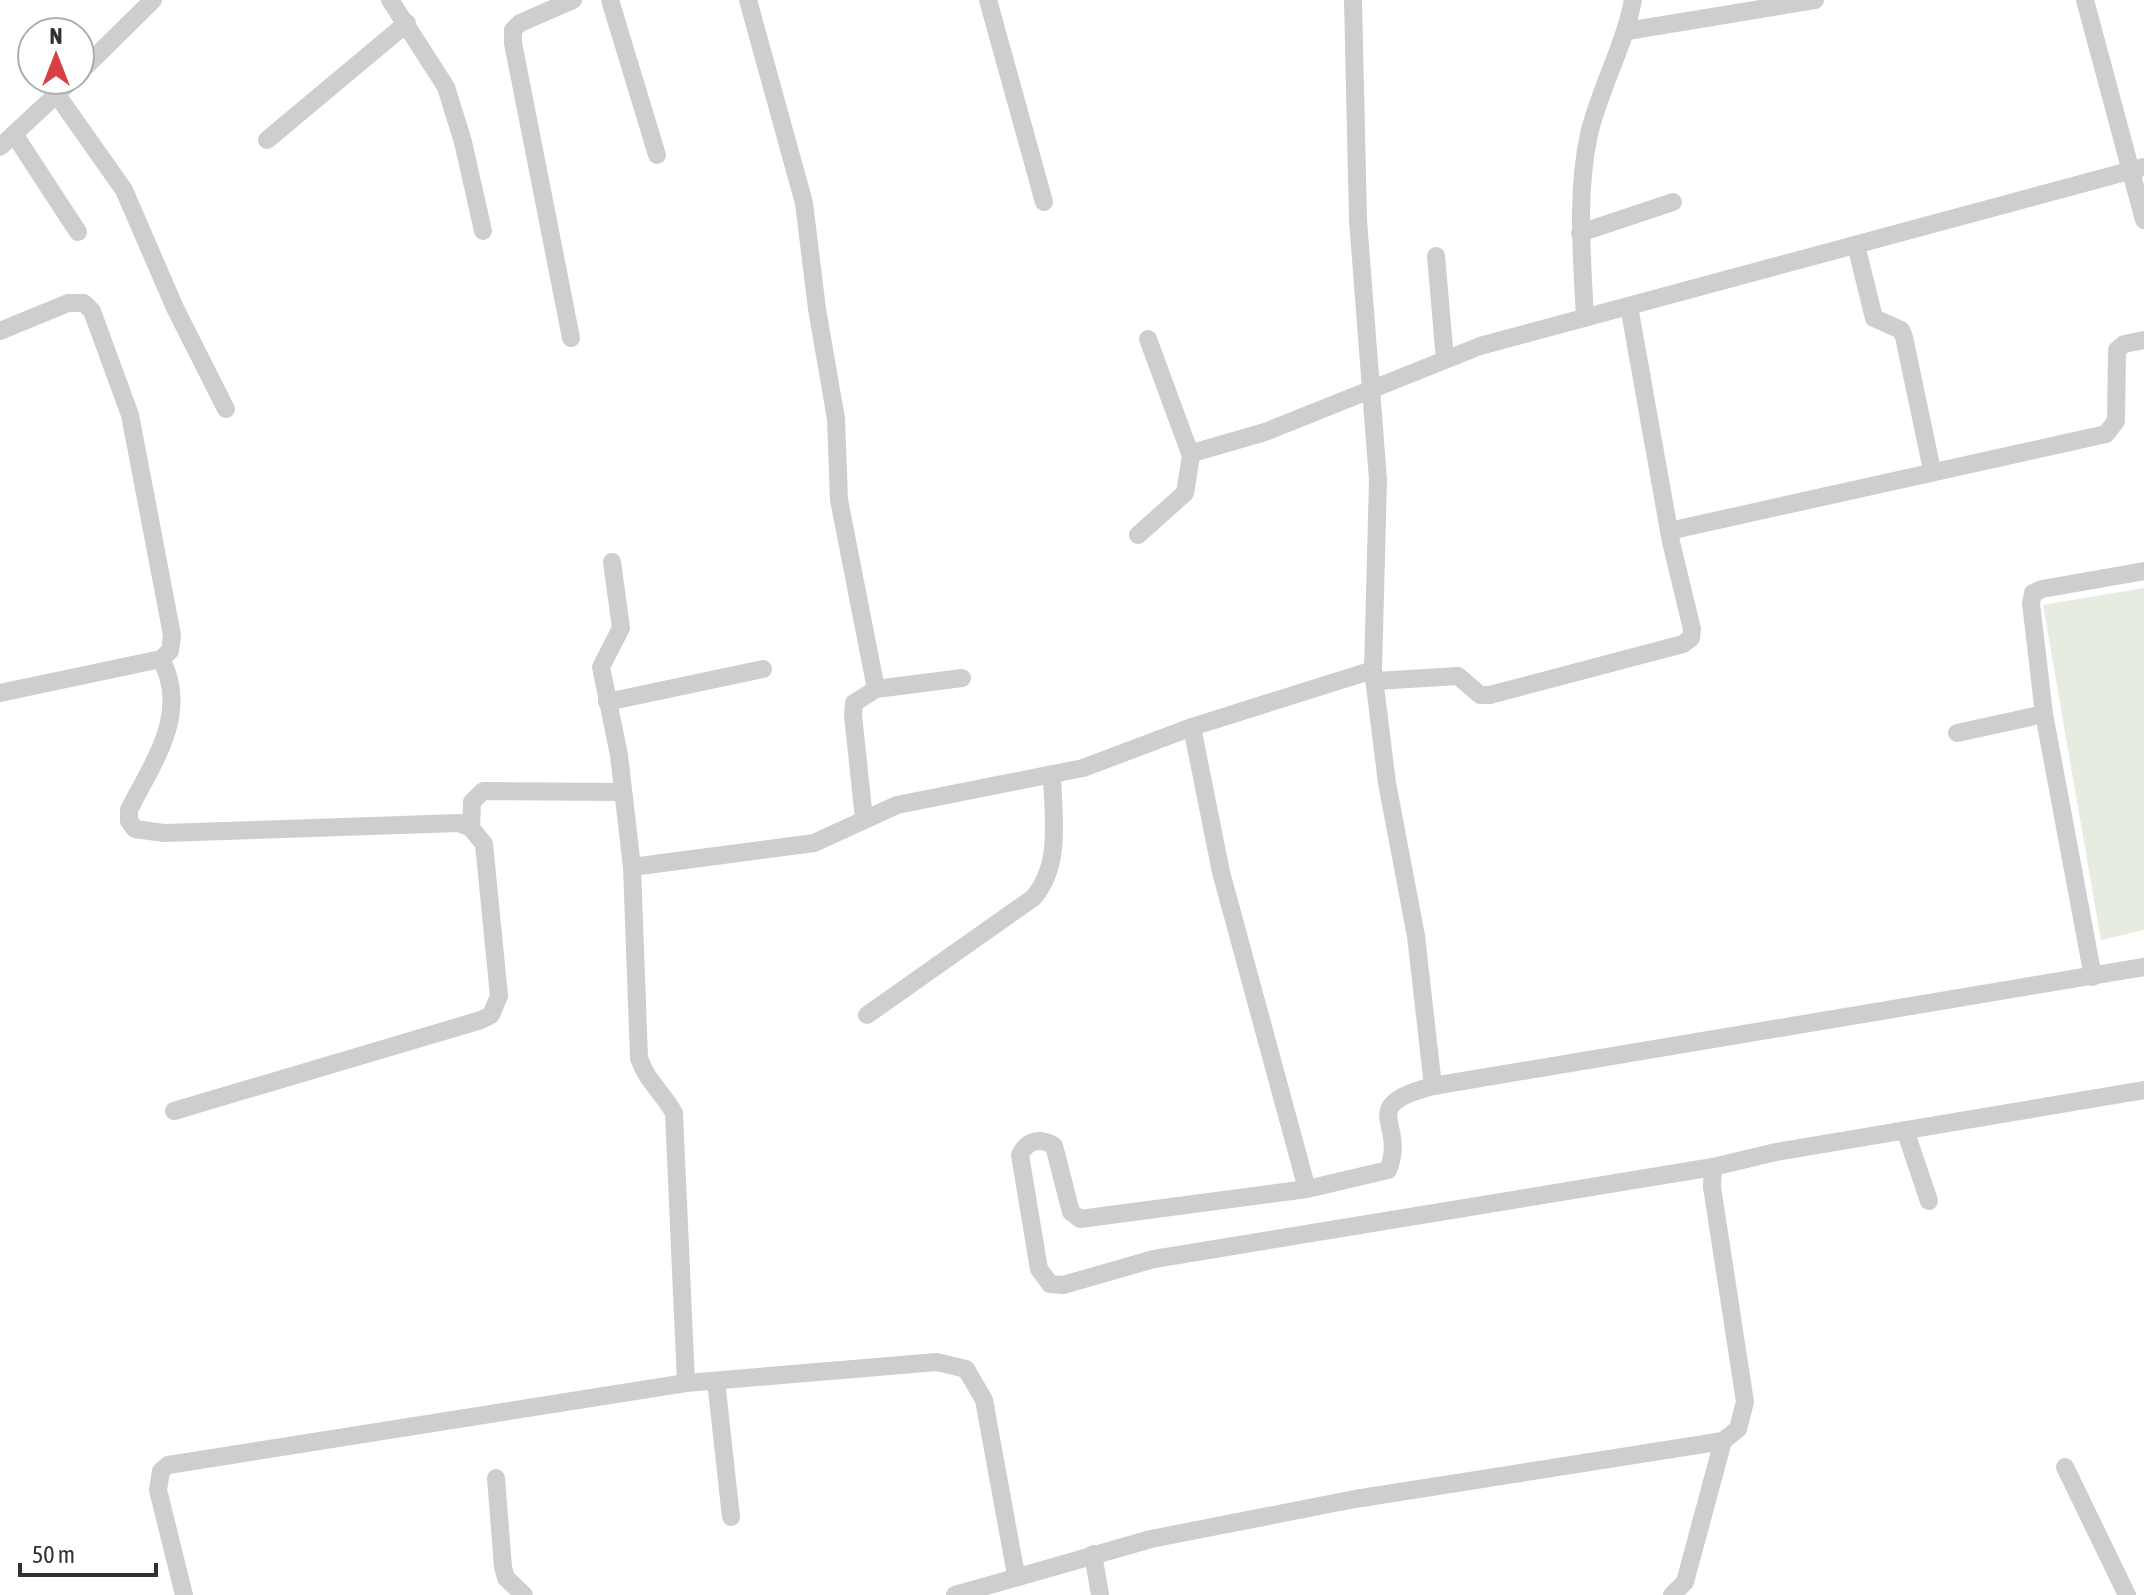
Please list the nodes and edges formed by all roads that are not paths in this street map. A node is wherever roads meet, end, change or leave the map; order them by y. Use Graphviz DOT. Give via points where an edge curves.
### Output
graph roads {
  1 [pos="153,0"];
  2 [pos="390,0"];
  3 [pos="610,0"];
  4 [pos="748,0"];
  5 [pos="988,0"];
  6 [pos="1353,0"];
  7 [pos="1633,0"];
  8 [pos="1815,0"];
  9 [pos="2085,0"];
  10 [pos="562,2"];
  11 [pos="407,23"];
  12 [pos="1627,31"];
  13 [pos="96,56"];
  14 [pos="56,96"];
  15 [pos="58,96"];
  16 [pos="7,140"];
  17 [pos="267,140"];
  18 [pos="657,155"];
  19 [pos="2137,169"];
  20 [pos="1044,202"];
  21 [pos="1673,202"];
  22 [pos="2144,220"];
  23 [pos="483,231"];
  24 [pos="78,232"];
  25 [pos="1580,233"];
  26 [pos="1856,245"];
  27 [pos="1436,256"];
  28 [pos="1629,306"];
  29 [pos="1585,318"];
  30 [pos="0,331"];
  31 [pos="571,338"];
  32 [pos="1148,339"];
  33 [pos="2144,340"];
  34 [pos="1445,360"];
  35 [pos="1368,389"];
  36 [pos="226,409"];
  37 [pos="1191,456"];
  38 [pos="1932,470"];
  39 [pos="1669,531"];
  40 [pos="1138,535"];
  41 [pos="612,562"];
  42 [pos="2144,571"];
  43 [pos="161,659"];
  44 [pos="763,669"];
  45 [pos="1374,675"];
  46 [pos="962,678"];
  47 [pos="876,689"];
  48 [pos="0,693"];
  49 [pos="607,702"];
  50 [pos="2044,714"];
  51 [pos="1192,727"];
  52 [pos="1957,733"];
  53 [pos="1052,776"];
  54 [pos="623,792"];
  55 [pos="864,819"];
  56 [pos="471,828"];
  57 [pos="632,867"];
  58 [pos="2144,967"];
  59 [pos="2093,977"];
  60 [pos="867,1015"];
  61 [pos="1433,1086"];
  62 [pos="2144,1090"];
  63 [pos="174,1111"];
  64 [pos="1905,1130"];
  65 [pos="1713,1167"];
  66 [pos="1307,1189"];
  67 [pos="1929,1201"];
  68 [pos="716,1381"];
  69 [pos="686,1383"];
  70 [pos="1723,1441"];
  71 [pos="2065,1467"];
  72 [pos="496,1478"];
  73 [pos="731,1517"];
  74 [pos="1093,1554"];
  75 [pos="1016,1575"];
  76 [pos="184,1595"];
  77 [pos="524,1595"];
  78 [pos="955,1595"];
  79 [pos="1100,1595"];
  80 [pos="1672,1595"];
  81 [pos="2127,1595"];
  1 -- 13 [label="street"];
  2 -- 11 [label="street"];
  3 -- 18 [label="street"];
  4 -- 47 [label="street" via="804,203 836,419 839,500"];
  5 -- 20 [label="street"];
  6 -- 35 [label="street"];
  7 -- 12 [label="street"];
  8 -- 12 [label="street"];
  9 -- 19 [label="street"];
  10 -- 31 [label="street" via="520,23 513,30 513,43"];
  11 -- 17 [label="street"];
  11 -- 23 [label="street" via="446,87"];
  12 -- 25 [label="street" via="1590,129"];
  14 -- 16 [label="street"];
  15 -- 36 [label="street" via="124,190"];
  16 -- 24 [label="street"];
  19 -- 22 [label="street"];
  19 -- 26 [label="street"];
  21 -- 25 [label="street"];
  25 -- 29 [label="street"];
  26 -- 28 [label="street"];
  26 -- 38 [label="street" via="1874,318 1901,330 1904,337"];
  27 -- 34 [label="street"];
  28 -- 29 [label="street"];
  28 -- 39 [label="street"];
  29 -- 34 [label="street"];
  30 -- 43 [label="street" via="68,303 84,303 97,321 130,415 170,625 170,651"];
  32 -- 37 [label="street"];
  33 -- 38 [label="street" via="2117,350 2116,421 2106,434"];
  34 -- 35 [label="street"];
  35 -- 37 [label="street"];
  35 -- 45 [label="street" via="1378,480"];
  37 -- 40 [label="street" via="1185,493"];
  38 -- 39 [label="street"];
  39 -- 45 [label="street" via="1692,629 1683,644 1485,695 1458,676"];
  41 -- 49 [label="street" via="621,628 601,667"];
  42 -- 50 [label="street" via="2033,593"];
  43 -- 48 [label="street"];
  43 -- 56 [label="street" via="170,677 173,710 129,810 135,829 164,833 459,823"];
  44 -- 49 [label="street"];
  45 -- 51 [label="street"];
  45 -- 61 [label="street" via="1387,783 1416,936"];
  46 -- 47 [label="street"];
  47 -- 55 [label="street" via="854,703"];
  49 -- 54 [label="street"];
  50 -- 52 [label="street"];
  50 -- 59 [label="street"];
  51 -- 53 [label="street"];
  51 -- 66 [label="street" via="1221,872"];
  53 -- 55 [label="street" via="935,795"];
  53 -- 60 [label="street" via="1053,839 1046,884"];
  54 -- 56 [label="street" via="483,791 472,802"];
  54 -- 57 [label="street"];
  55 -- 57 [label="street" via="814,843"];
  56 -- 63 [label="street" via="484,844 499,996 491,1015"];
  57 -- 69 [label="street" via="639,1058 644,1075 674,1113"];
  58 -- 59 [label="street"];
  59 -- 61 [label="street"];
  61 -- 66 [label="street" via="1392,1101 1388,1170"];
  62 -- 64 [label="street"];
  64 -- 65 [label="street"];
  64 -- 67 [label="street"];
  65 -- 66 [label="street" via="1154,1259 1063,1285 1050,1284 1039,1269 1020,1155 1036,1141 1054,1146 1071,1212 1080,1219"];
  65 -- 70 [label="street" via="1745,1402 1738,1429"];
  68 -- 69 [label="street"];
  68 -- 73 [label="street"];
  68 -- 75 [label="street" via="937,1362 966,1369 984,1400"];
  69 -- 76 [label="street" via="168,1465 161,1471 158,1490"];
  70 -- 74 [label="street" via="1355,1499"];
  70 -- 80 [label="street" via="1685,1582"];
  71 -- 81 [label="street"];
  72 -- 77 [label="street" via="503,1567 506,1578"];
  74 -- 75 [label="street"];
  74 -- 79 [label="street"];
  75 -- 78 [label="street"];
}
